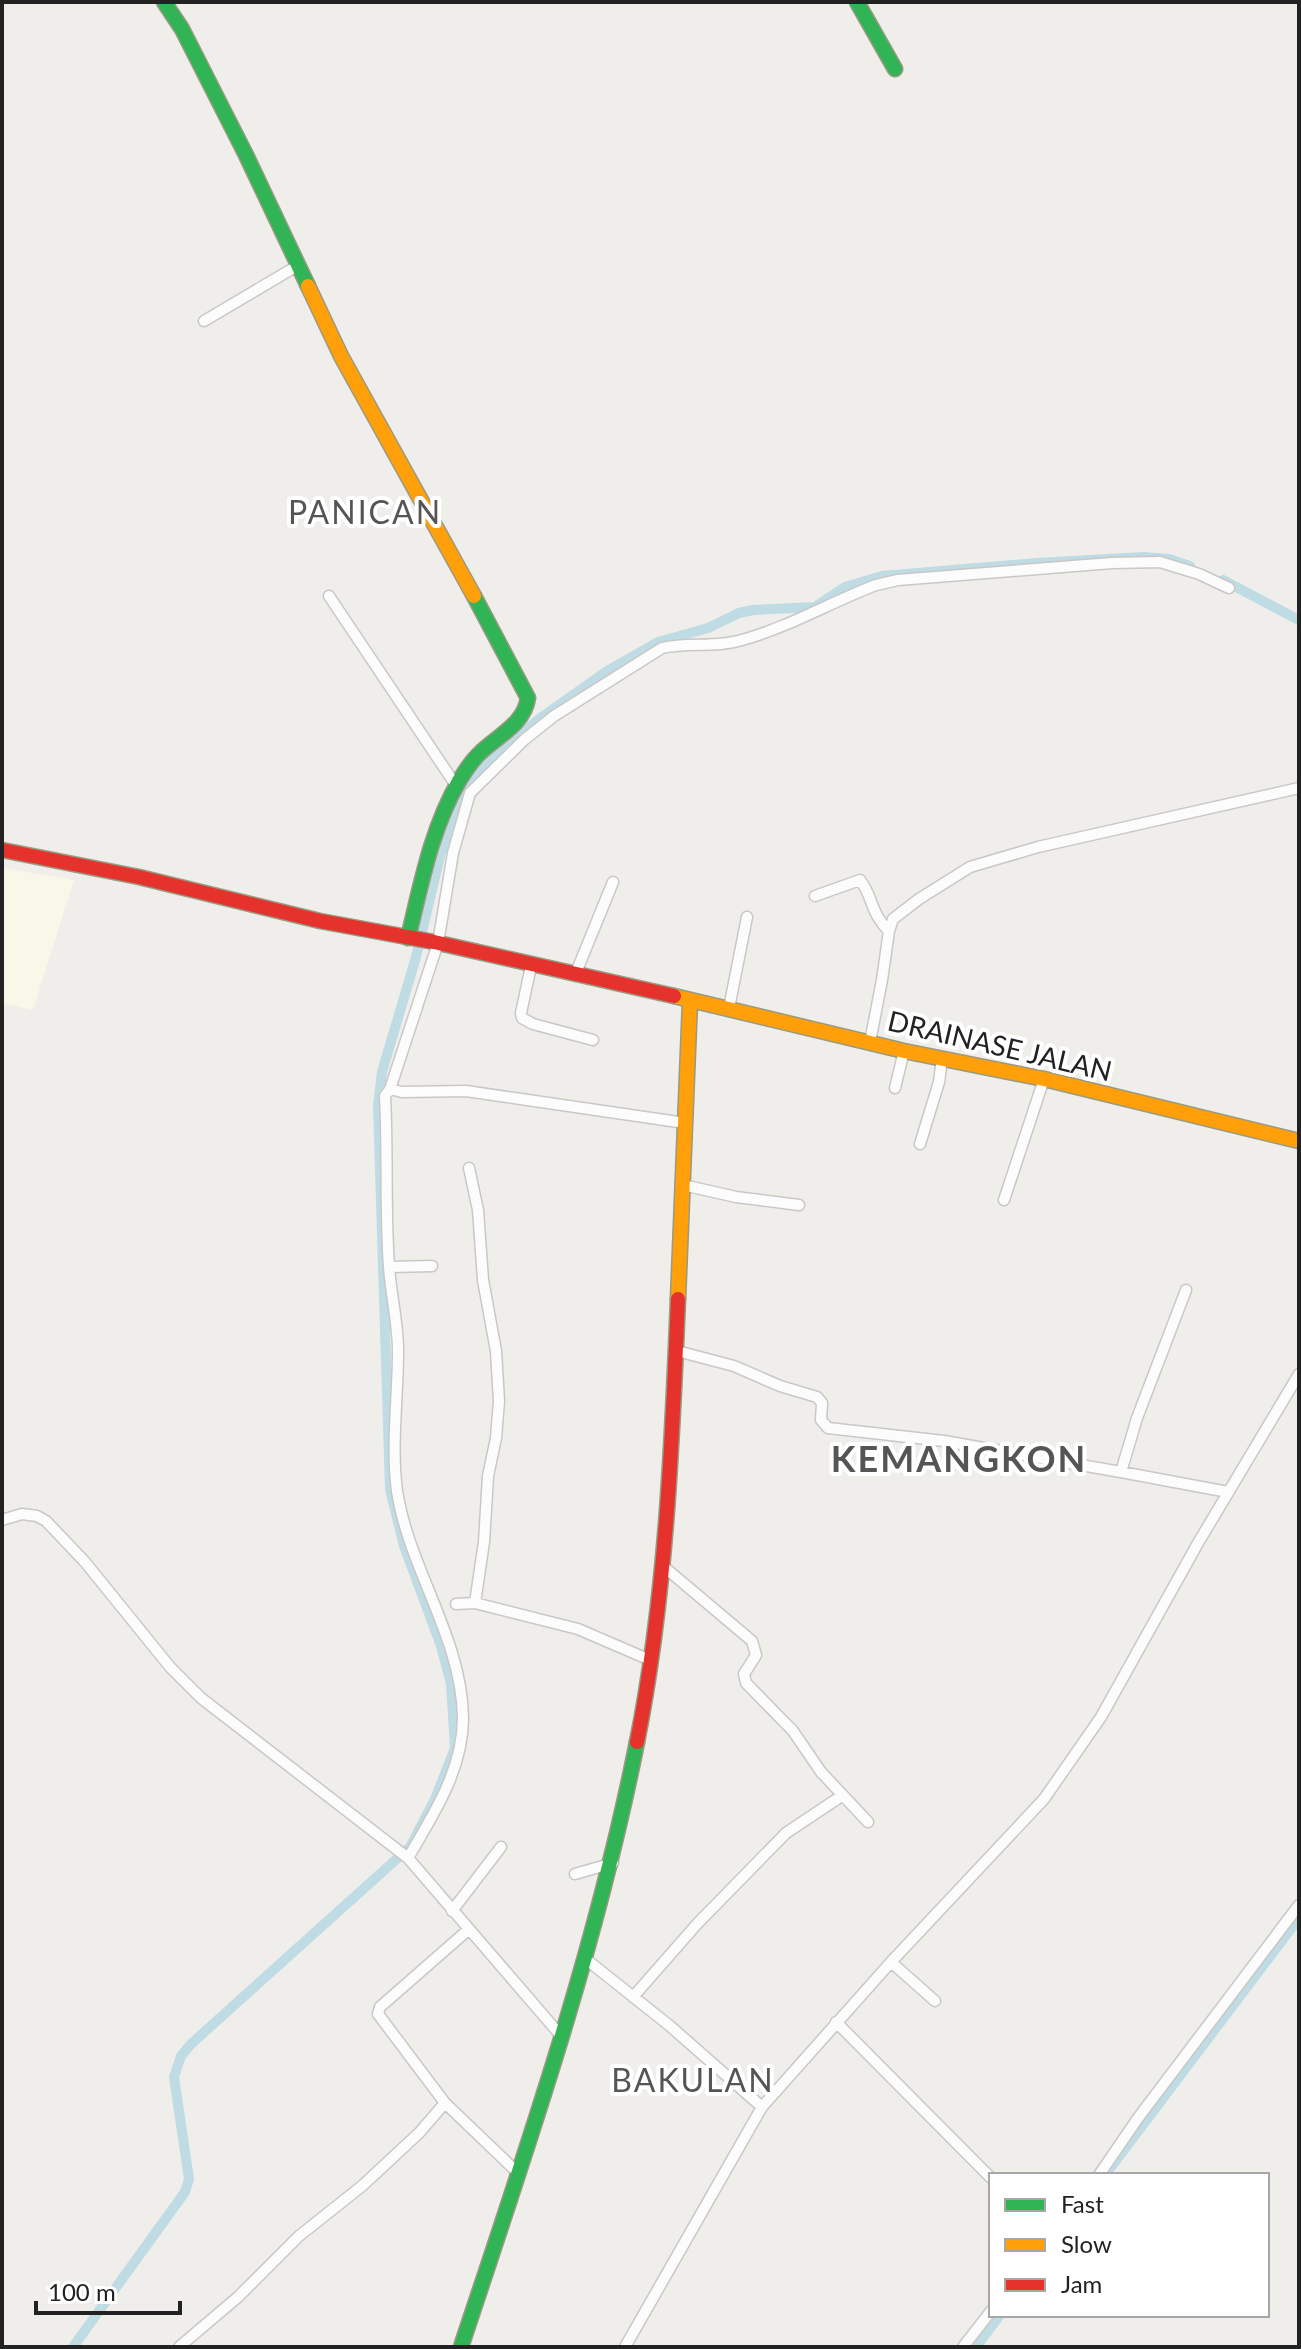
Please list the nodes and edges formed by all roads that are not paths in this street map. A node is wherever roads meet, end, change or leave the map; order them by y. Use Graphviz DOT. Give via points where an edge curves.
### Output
graph roads {
  1 [pos="164,2"];
  2 [pos="857,2"];
  3 [pos="895,69"];
  4 [pos="297,266"];
  5 [pos="204,321"];
  6 [pos="1229,588"];
  7 [pos="329,596"];
  8 [pos="455,784"];
  9 [pos="1299,788"];
  10 [pos="2,850"];
  11 [pos="613,882"];
  12 [pos="815,896"];
  13 [pos="747,917"];
  14 [pos="889,931"];
  15 [pos="408,938"];
  16 [pos="436,943"];
  17 [pos="531,966"];
  18 [pos="575,975"];
  19 [pos="690,1001"];
  20 [pos="729,1008"];
  21 [pos="593,1040"];
  22 [pos="870,1042"];
  23 [pos="904,1051"];
  24 [pos="942,1059"];
  25 [pos="1044,1079"];
  26 [pos="895,1088"];
  27 [pos="390,1089"];
  28 [pos="685,1123"];
  29 [pos="1299,1141"];
  30 [pos="920,1144"];
  31 [pos="469,1168"];
  32 [pos="683,1185"];
  33 [pos="1004,1200"];
  34 [pos="799,1205"];
  35 [pos="432,1266"];
  36 [pos="389,1267"];
  37 [pos="1186,1290"];
  38 [pos="677,1351"];
  39 [pos="1299,1374"];
  40 [pos="1121,1472"];
  41 [pos="1228,1492"];
  42 [pos="2,1520"];
  43 [pos="663,1566"];
  44 [pos="475,1603"];
  45 [pos="456,1604"];
  46 [pos="650,1660"];
  47 [pos="843,1795"];
  48 [pos="868,1822"];
  49 [pos="501,1847"];
  50 [pos="405,1855"];
  51 [pos="613,1863"];
  52 [pos="575,1874"];
  53 [pos="1299,1905"];
  54 [pos="452,1911"];
  55 [pos="468,1930"];
  56 [pos="587,1960"];
  57 [pos="891,1962"];
  58 [pos="633,1997"];
  59 [pos="935,2001"];
  60 [pos="836,2022"];
  61 [pos="562,2037"];
  62 [pos="445,2103"];
  63 [pos="762,2107"];
  64 [pos="517,2172"];
  65 [pos="1100,2173"];
  66 [pos="989,2176"];
  67 [pos="989,2314"];
  68 [pos="179,2347"];
  69 [pos="461,2347"];
  70 [pos="625,2347"];
  71 [pos="963,2347"];
  1 -- 4 [label="main road" via="246,155"];
  2 -- 3 [label="main road"];
  4 -- 5 [label="street"];
  4 -- 8 [label="main road" via="528,698 524,715 475,757"];
  6 -- 16 [label="street" via="1160,562 898,580 743,640 662,648 554,716 470,793"];
  7 -- 8 [label="street"];
  8 -- 15 [label="main road" via="442,811"];
  9 -- 14 [label="street" via="970,867 902,910"];
  10 -- 15 [label="main road, DRAINASE JALAN"];
  11 -- 18 [label="street"];
  12 -- 14 [label="street" via="860,880 875,915"];
  13 -- 20 [label="street"];
  14 -- 22 [label="street"];
  15 -- 16 [label="main road, DRAINASE JALAN"];
  16 -- 17 [label="main road, DRAINASE JALAN"];
  16 -- 27 [label="street"];
  17 -- 18 [label="main road, DRAINASE JALAN"];
  17 -- 21 [label="street" via="522,1018"];
  18 -- 19 [label="main road, DRAINASE JALAN"];
  19 -- 20 [label="main road, DRAINASE JALAN"];
  19 -- 28 [label="main road"];
  20 -- 22 [label="main road, DRAINASE JALAN"];
  22 -- 23 [label="main road, DRAINASE JALAN"];
  23 -- 24 [label="main road, DRAINASE JALAN"];
  23 -- 26 [label="street"];
  24 -- 25 [label="main road, DRAINASE JALAN"];
  24 -- 30 [label="street"];
  25 -- 29 [label="main road, DRAINASE JALAN"];
  25 -- 33 [label="street"];
  27 -- 28 [label="street" via="466,1091"];
  27 -- 36 [label="street" via="385,1096"];
  28 -- 32 [label="main road"];
  31 -- 44 [label="street" via="499,1401"];
  32 -- 34 [label="street"];
  32 -- 38 [label="main road"];
  35 -- 36 [label="street"];
  36 -- 50 [label="street" via="398,1348 397,1493 459,1675 463,1717 447,1787"];
  37 -- 40 [label="street"];
  38 -- 40 [label="street" via="817,1397 828,1428 944,1441"];
  38 -- 43 [label="main road"];
  39 -- 41 [label="street"];
  40 -- 41 [label="street"];
  41 -- 57 [label="street" via="1101,1717 1044,1799"];
  42 -- 50 [label="street" via="22,1514 46,1521 201,1698"];
  43 -- 46 [label="main road"];
  43 -- 47 [label="street" via="752,1641 756,1655 744,1674 746,1683 793,1731"];
  44 -- 45 [label="street"];
  44 -- 46 [label="street" via="578,1629"];
  46 -- 51 [label="main road"];
  47 -- 48 [label="street"];
  47 -- 58 [label="street" via="776,1843"];
  49 -- 54 [label="street"];
  50 -- 54 [label="street"];
  51 -- 52 [label="street"];
  51 -- 56 [label="main road"];
  53 -- 65 [label="street"];
  54 -- 55 [label="street"];
  55 -- 61 [label="street"];
  55 -- 62 [label="street" via="378,2014"];
  56 -- 58 [label="street"];
  56 -- 61 [label="main road"];
  57 -- 59 [label="street"];
  57 -- 60 [label="street"];
  58 -- 63 [label="street"];
  60 -- 63 [label="street"];
  60 -- 66 [label="street"];
  61 -- 64 [label="main road"];
  62 -- 64 [label="street"];
  62 -- 68 [label="street" via="419,2133"];
  63 -- 70 [label="street"];
  64 -- 69 [label="main road"];
  67 -- 71 [label="street"];
}
